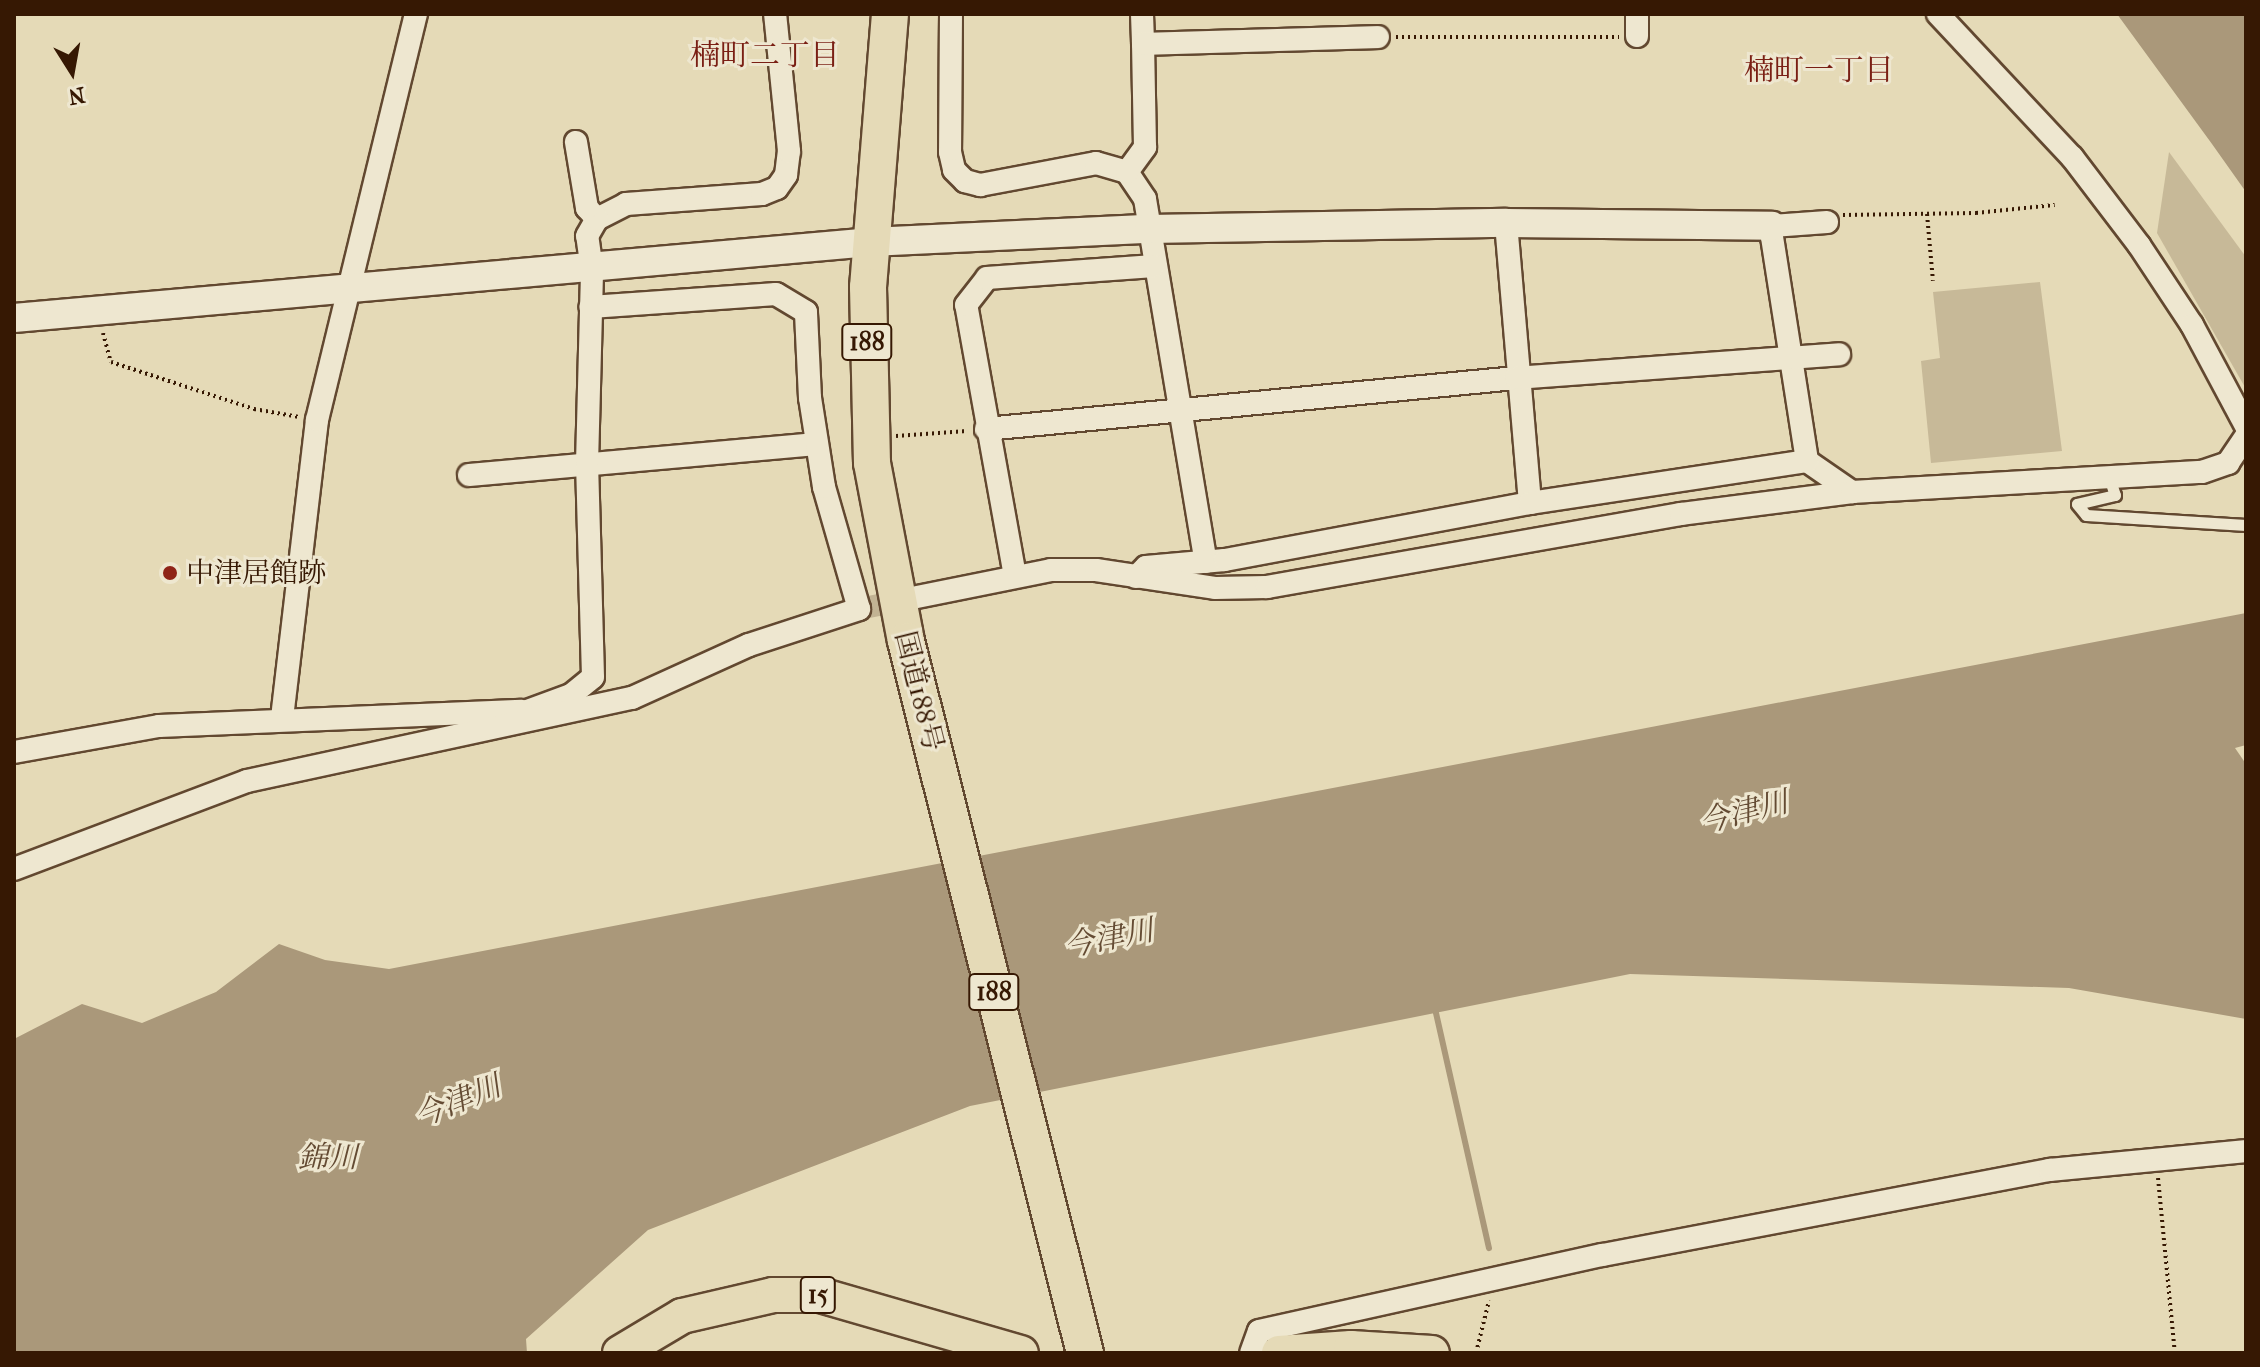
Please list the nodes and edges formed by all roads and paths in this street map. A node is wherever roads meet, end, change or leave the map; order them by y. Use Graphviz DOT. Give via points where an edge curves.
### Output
graph roads {
  1 [pos="416,14"];
  2 [pos="775,14"];
  3 [pos="890,14"];
  4 [pos="951,14"];
  5 [pos="1142,14"];
  6 [pos="1938,14"];
  7 [pos="1637,25"];
  8 [pos="1378,37"];
  9 [pos="1143,44"];
  10 [pos="576,142"];
  11 [pos="1127,172"];
  12 [pos="2055,205"];
  13 [pos="1927,214"];
  14 [pos="597,219"];
  15 [pos="1827,222"];
  16 [pos="1506,223"];
  17 [pos="1772,226"];
  18 [pos="1149,229"];
  19 [pos="870,242"];
  20 [pos="1154,266"];
  21 [pos="592,270"];
  22 [pos="1933,281"];
  23 [pos="350,290"];
  24 [pos="590,307"];
  25 [pos="101,311"];
  26 [pos="14,318"];
  27 [pos="1839,354"];
  28 [pos="1792,358"];
  29 [pos="1516,378"];
  30 [pos="1181,411"];
  31 [pos="317,420"];
  32 [pos="2246,426"];
  33 [pos="986,429"];
  34 [pos="2246,436"];
  35 [pos="890,437"];
  36 [pos="817,444"];
  37 [pos="1807,461"];
  38 [pos="587,464"];
  39 [pos="469,475"];
  40 [pos="2109,477"];
  41 [pos="1852,492"];
  42 [pos="1530,503"];
  43 [pos="2246,525"];
  44 [pos="1206,562"];
  45 [pos="1015,576"];
  46 [pos="1136,577"];
  47 [pos="917,597"];
  48 [pos="528,717"];
  49 [pos="282,718"];
  50 [pos="14,752"];
  51 [pos="14,869"];
  52 [pos="2246,1151"];
  53 [pos="2156,1159"];
  54 [pos="1494,1278"];
  55 [pos="620,1353"];
  56 [pos="1021,1353"];
  57 [pos="1085,1353"];
  58 [pos="1251,1353"];
  59 [pos="1279,1353"];
  60 [pos="1432,1353"];
  61 [pos="1476,1353"];
  62 [pos="2175,1353"];
  1 -- 23 [label="street"];
  2 -- 14 [label="street" via="789,151 786,175 777,188 762,194 626,204"];
  3 -- 19 [label="highway, 国道188号 / 188"];
  4 -- 11 [label="street" via="950,152 954,170 965,181 980,185 1096,163"];
  5 -- 9 [label="street"];
  6 -- 32 [label="street" via="2072,157 2139,245 2192,325"];
  7 -- 8 [label="path"];
  8 -- 9 [label="street"];
  9 -- 11 [label="street" via="1145,147"];
  10 -- 14 [label="street" via="587,208"];
  11 -- 18 [label="street" via="1145,199"];
  12 -- 13 [label="path"];
  13 -- 15 [label="path" via="1838,215"];
  13 -- 22 [label="path"];
  14 -- 21 [label="street" via="587,236"];
  15 -- 17 [label="street"];
  16 -- 17 [label="street"];
  16 -- 18 [label="street"];
  16 -- 29 [label="street"];
  17 -- 28 [label="street"];
  18 -- 19 [label="street"];
  18 -- 20 [label="street"];
  19 -- 21 [label="street"];
  19 -- 57 [label="highway, 国道188号 / 188" via="867,384 872,463 913,666"];
  20 -- 30 [label="street"];
  20 -- 33 [label="street" via="987,278 966,305"];
  21 -- 23 [label="street"];
  21 -- 24 [label="street"];
  23 -- 25 [label="street"];
  23 -- 31 [label="street"];
  24 -- 36 [label="street" via="787,296 806,312"];
  24 -- 38 [label="street"];
  25 -- 26 [label="street"];
  25 -- 31 [label="path" via="111,362 254,409"];
  27 -- 28 [label="street"];
  28 -- 29 [label="street"];
  28 -- 37 [label="street"];
  29 -- 30 [label="street"];
  29 -- 42 [label="street"];
  30 -- 33 [label="street"];
  30 -- 44 [label="street"];
  31 -- 49 [label="street"];
  33 -- 35 [label="path"];
  33 -- 45 [label="street"];
  34 -- 40 [label="street" via="2228,463 2202,472"];
  36 -- 38 [label="street"];
  36 -- 48 [label="street" via="859,609 749,645 632,698"];
  37 -- 41 [label="street"];
  37 -- 42 [label="street"];
  38 -- 39 [label="street"];
  38 -- 48 [label="street" via="593,677"];
  40 -- 41 [label="street"];
  40 -- 43 [label="lane" via="2115,495 2077,504 2086,515"];
  41 -- 46 [label="street" via="1681,514 1267,587 1215,588"];
  42 -- 44 [label="street"];
  44 -- 46 [label="street" via="1146,567"];
  45 -- 46 [label="street" via="1096,570"];
  45 -- 47 [label="street"];
  48 -- 49 [label="street"];
  48 -- 51 [label="street" via="247,781"];
  49 -- 50 [label="street" via="159,726"];
  52 -- 53 [label="street"];
  53 -- 54 [label="street" via="1894,1196"];
  53 -- 62 [label="path"];
  54 -- 58 [label="street" via="1259,1331"];
  54 -- 61 [label="path"];
  55 -- 56 [label="main road, 15" via="682,1316 773,1295 820,1295"];
  59 -- 60 [label="main road" via="1351,1348"];
}
